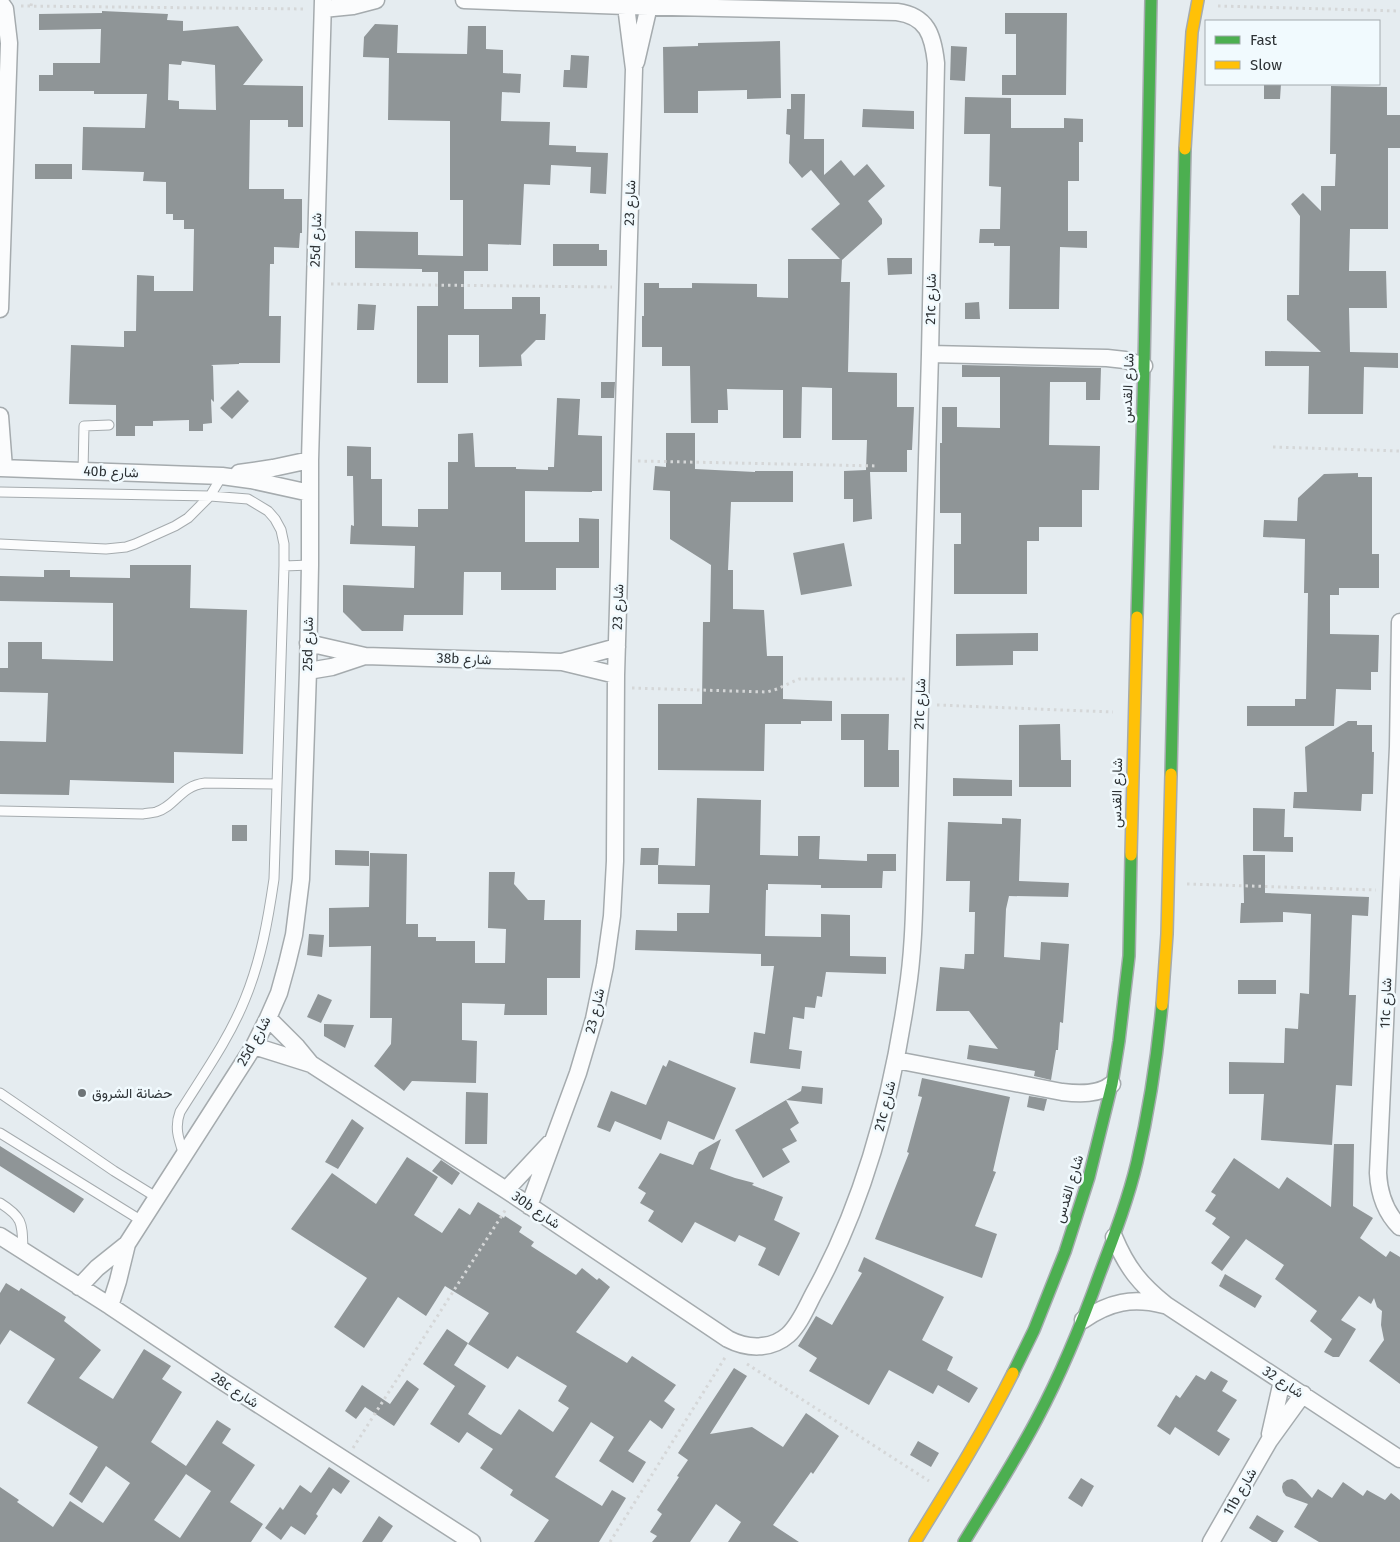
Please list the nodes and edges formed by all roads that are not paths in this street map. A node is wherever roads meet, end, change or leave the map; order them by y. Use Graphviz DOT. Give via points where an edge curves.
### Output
graph roads {
  1 [pos="376,0"];
  2 [pos="464,0"];
  3 [pos="1151,0"];
  4 [pos="1194,2"];
  5 [pos="322,5"];
  6 [pos="3,6"];
  7 [pos="626,6"];
  8 [pos="649,6"];
  9 [pos="634,69"];
  10 [pos="0,309"];
  11 [pos="930,354"];
  12 [pos="1144,366"];
  13 [pos="0,416"];
  14 [pos="109,425"];
  15 [pos="310,460"];
  16 [pos="2,468"];
  17 [pos="83,471"];
  18 [pos="222,476"];
  19 [pos="0,492"];
  20 [pos="310,493"];
  21 [pos="210,496"];
  22 [pos="0,544"];
  23 [pos="310,565"];
  24 [pos="284,566"];
  25 [pos="1400,622"];
  26 [pos="308,643"];
  27 [pos="617,647"];
  28 [pos="365,656"];
  29 [pos="562,662"];
  30 [pos="308,670"];
  31 [pos="616,681"];
  32 [pos="1399,754"];
  33 [pos="276,784"];
  34 [pos="0,811"];
  35 [pos="1142,953"];
  36 [pos="1129,956"];
  37 [pos="268,1018"];
  38 [pos="254,1046"];
  39 [pos="896,1060"];
  40 [pos="311,1064"];
  41 [pos="1141,1080"];
  42 [pos="1112,1084"];
  43 [pos="0,1093"];
  44 [pos="0,1133"];
  45 [pos="555,1138"];
  46 [pos="184,1156"];
  47 [pos="1138,1156"];
  48 [pos="510,1193"];
  49 [pos="156,1197"];
  50 [pos="0,1203"];
  51 [pos="529,1206"];
  52 [pos="142,1222"];
  53 [pos="1400,1227"];
  54 [pos="0,1236"];
  55 [pos="1114,1237"];
  56 [pos="127,1244"];
  57 [pos="23,1251"];
  58 [pos="79,1287"];
  59 [pos="1166,1305"];
  60 [pos="110,1306"];
  61 [pos="1083,1320"];
  62 [pos="762,1347"];
  63 [pos="1282,1381"];
  64 [pos="1303,1394"];
  65 [pos="1269,1441"];
  66 [pos="1400,1458"];
  67 [pos="472,1542"];
  68 [pos="915,1542"];
  69 [pos="964,1542"];
  70 [pos="1211,1542"];
  1 -- 5 [label="street" via="353,6"];
  2 -- 7 [label="street"];
  3 -- 12 [label="main road, شارع القدس"];
  4 -- 47 [label="main road" via="1182,57 1186,123 1166,962 1151,1090"];
  5 -- 15 [label="street, 25d شارع"];
  6 -- 10 [label="street" via="9,52"];
  7 -- 8 [label="street"];
  7 -- 9 [label="street, شارع 23"];
  8 -- 9 [label="street, شارع 23"];
  8 -- 11 [label="street, 21c شارع" via="897,12 915,16 924,23 934,46 936,63"];
  9 -- 27 [label="street, شارع 23"];
  11 -- 12 [label="street" via="1107,358"];
  11 -- 39 [label="street, 21c شارع" via="913,932"];
  12 -- 36 [label="main road, شارع القدس"];
  13 -- 16 [label="street"];
  14 -- 17 [label="lane" via="84,426"];
  15 -- 18 [label="street, 40b شارع"];
  15 -- 20 [label="street, 25d شارع"];
  16 -- 17 [label="street, 40b شارع"];
  17 -- 18 [label="street, 40b شارع"];
  18 -- 20 [label="street, 40b شارع"];
  18 -- 21 [label="lane"];
  19 -- 21 [label="lane"];
  20 -- 23 [label="street, 25d شارع"];
  21 -- 22 [label="lane" via="200,508 175,526 126,547"];
  21 -- 24 [label="lane" via="248,500 268,511 281,530"];
  23 -- 24 [label="lane"];
  23 -- 26 [label="street, 25d شارع"];
  24 -- 33 [label="lane"];
  25 -- 32 [label="street, 11c شارع"];
  26 -- 28 [label="street, 38b شارع"];
  26 -- 30 [label="street, 25d شارع"];
  27 -- 29 [label="street, 38b شارع"];
  27 -- 31 [label="street, شارع 23"];
  28 -- 29 [label="street, 38b شارع"];
  28 -- 30 [label="street, 38b شارع" via="332,667"];
  29 -- 31 [label="street, 38b شارع"];
  30 -- 37 [label="street, 25d شارع" via="298,906 288,964"];
  31 -- 45 [label="street, شارع 23" via="612,916 594,1018"];
  32 -- 53 [label="street, 11c شارع" via="1378,1184 1384,1206"];
  33 -- 34 [label="lane" via="196,784 165,808 143,814"];
  33 -- 46 [label="lane" via="274,879 259,960 227,1036 180,1112 176,1128"];
  35 -- 36 [label="main road"];
  36 -- 42 [label="main road, شارع القدس"];
  37 -- 38 [label="street, 25d شارع"];
  37 -- 40 [label="street, 30b شارع"];
  38 -- 40 [label="street, 30b شارع"];
  38 -- 46 [label="street, 25d شارع"];
  39 -- 42 [label="street" via="1068,1093 1096,1092"];
  39 -- 62 [label="street, 21c شارع" via="868,1170 822,1279 797,1324 776,1342"];
  40 -- 48 [label="street, 30b شارع"];
  41 -- 47 [label="main road"];
  42 -- 68 [label="main road, شارع القدس" via="1086,1186 1065,1252 1034,1330 1000,1400"];
  43 -- 49 [label="lane"];
  44 -- 52 [label="lane"];
  45 -- 48 [label="street, شارع 23"];
  45 -- 51 [label="street, شارع 23"];
  46 -- 49 [label="street, 25d شارع"];
  47 -- 55 [label="main road"];
  48 -- 51 [label="street, 30b شارع"];
  49 -- 52 [label="street, 25d شارع"];
  50 -- 57 [label="lane" via="19,1219 23,1230"];
  51 -- 62 [label="street, 30b شارع" via="735,1342"];
  52 -- 56 [label="street, 25d شارع"];
  54 -- 57 [label="street, 28c شارع"];
  55 -- 59 [label="street, شارع 32" via="1134,1275"];
  55 -- 61 [label="main road"];
  56 -- 58 [label="street, 25d شارع"];
  56 -- 60 [label="street, 25d شارع"];
  57 -- 58 [label="street, 28c شارع"];
  58 -- 60 [label="street, 28c شارع"];
  59 -- 61 [label="street, شارع 32" via="1149,1301 1114,1304"];
  59 -- 63 [label="street, شارع 32"];
  60 -- 67 [label="street, 28c شارع"];
  61 -- 69 [label="main road" via="1037,1419"];
  63 -- 64 [label="street, شارع 32"];
  63 -- 65 [label="street, 11b شارع"];
  64 -- 65 [label="street, 11b شارع"];
  64 -- 66 [label="street, شارع 32"];
  65 -- 70 [label="street, 11b شارع"];
}
